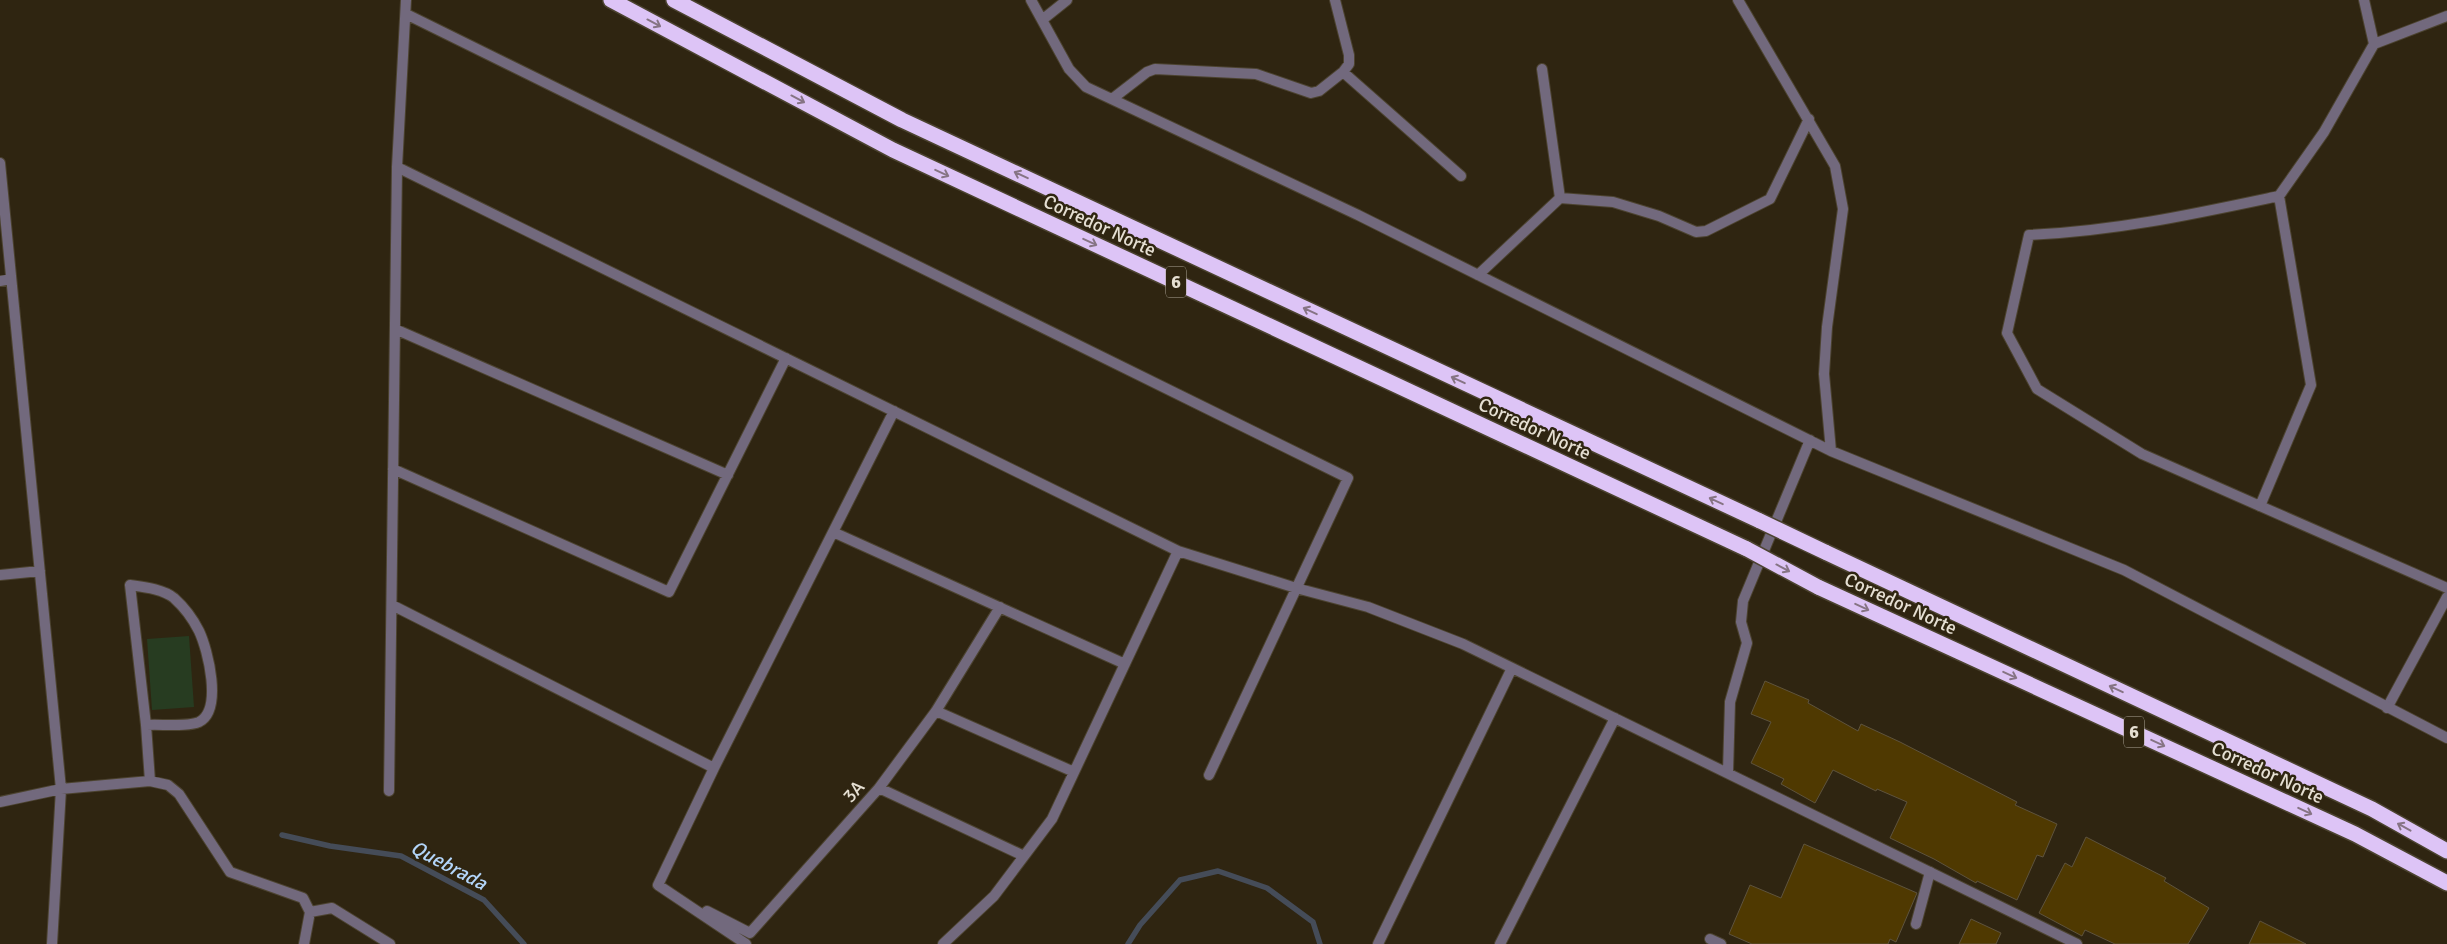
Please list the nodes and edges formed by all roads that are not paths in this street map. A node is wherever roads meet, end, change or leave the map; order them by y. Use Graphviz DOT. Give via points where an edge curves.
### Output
graph roads {
  1 [pos="406,0"];
  2 [pos="611,0"];
  3 [pos="674,0"];
  4 [pos="1031,0"];
  5 [pos="1068,0"];
  6 [pos="1335,0"];
  7 [pos="1738,0"];
  8 [pos="2364,0"];
  9 [pos="406,14"];
  10 [pos="2447,16"];
  11 [pos="1042,20"];
  12 [pos="2374,44"];
  13 [pos="1542,69"];
  14 [pos="1343,72"];
  15 [pos="1112,100"];
  16 [pos="1809,119"];
  17 [pos="0,163"];
  18 [pos="398,166"];
  19 [pos="1461,176"];
  20 [pos="2279,196"];
  21 [pos="1560,198"];
  22 [pos="1478,275"];
  23 [pos="0,280"];
  24 [pos="11,280"];
  25 [pos="395,329"];
  26 [pos="786,358"];
  27 [pos="894,411"];
  28 [pos="1810,440"];
  29 [pos="1831,451"];
  30 [pos="394,469"];
  31 [pos="728,474"];
  32 [pos="2260,506"];
  33 [pos="833,532"];
  34 [pos="1178,551"];
  35 [pos="40,570"];
  36 [pos="0,575"];
  37 [pos="1296,588"];
  38 [pos="2447,588"];
  39 [pos="2447,597"];
  40 [pos="392,605"];
  41 [pos="1000,607"];
  42 [pos="1125,664"];
  43 [pos="1512,668"];
  44 [pos="2387,708"];
  45 [pos="936,711"];
  46 [pos="1615,718"];
  47 [pos="146,725"];
  48 [pos="2447,738"];
  49 [pos="714,768"];
  50 [pos="1074,772"];
  51 [pos="1728,772"];
  52 [pos="1209,775"];
  53 [pos="150,781"];
  54 [pos="879,788"];
  55 [pos="61,789"];
  56 [pos="390,791"];
  57 [pos="0,802"];
  58 [pos="2447,851"];
  59 [pos="1024,856"];
  60 [pos="1930,872"];
  61 [pos="2447,883"];
  62 [pos="694,909"];
  63 [pos="310,912"];
  64 [pos="1916,924"];
  65 [pos="1710,939"];
  66 [pos="52,944"];
  67 [pos="304,944"];
  68 [pos="390,944"];
  69 [pos="746,944"];
  70 [pos="943,944"];
  71 [pos="1378,944"];
  72 [pos="1500,944"];
  73 [pos="1721,944"];
  74 [pos="2077,944"];
  1 -- 9 [label="street"];
  2 -- 61 [label="highway, Corredor Norte / 6, one-way, bridge" via="893,150 1748,549 1818,587 2355,834"];
  58 -- 3 [label="highway, Corredor Norte / 6, one-way, bridge" via="2372,810 902,120"];
  4 -- 11 [label="street"];
  5 -- 11 [label="street"];
  6 -- 14 [label="street" via="1349,55 1349,64"];
  7 -- 16 [label="street"];
  8 -- 12 [label="street"];
  9 -- 18 [label="street"];
  9 -- 37 [label="street" via="1348,478"];
  10 -- 12 [label="street"];
  11 -- 15 [label="street" via="1069,70 1086,87"];
  12 -- 20 [label="street" via="2324,132"];
  13 -- 21 [label="street"];
  14 -- 15 [label="street" via="1319,91 1311,93 1256,74 1156,69 1147,72"];
  14 -- 19 [label="street"];
  15 -- 22 [label="street"];
  16 -- 21 [label="street" via="1770,199 1706,231 1696,232 1613,202"];
  16 -- 29 [label="street" via="1835,166 1843,209 1824,374"];
  17 -- 24 [label="street"];
  18 -- 25 [label="street"];
  18 -- 26 [label="street"];
  20 -- 32 [label="street" via="2311,385"];
  20 -- 32 [label="street" via="2154,223 2072,233 2029,234 2007,333 2037,389 2142,454"];
  21 -- 22 [label="street"];
  22 -- 28 [label="street"];
  23 -- 24 [label="street"];
  24 -- 35 [label="street"];
  25 -- 30 [label="street"];
  25 -- 31 [label="street"];
  26 -- 27 [label="street"];
  26 -- 31 [label="street"];
  27 -- 33 [label="street"];
  27 -- 34 [label="street"];
  28 -- 29 [label="street"];
  28 -- 51 [label="street" via="1743,601 1741,622 1747,643 1730,702"];
  29 -- 44 [label="street" via="2124,570"];
  30 -- 31 [label="street" via="669,592"];
  30 -- 40 [label="street"];
  32 -- 38 [label="street"];
  33 -- 41 [label="street"];
  33 -- 49 [label="street"];
  34 -- 37 [label="street"];
  34 -- 42 [label="street"];
  35 -- 36 [label="street"];
  35 -- 55 [label="street"];
  37 -- 43 [label="street" via="1368,607 1463,644"];
  37 -- 52 [label="street"];
  39 -- 44 [label="street"];
  40 -- 49 [label="street"];
  40 -- 56 [label="street"];
  41 -- 42 [label="street"];
  41 -- 45 [label="street, 3A"];
  42 -- 50 [label="street"];
  43 -- 46 [label="street"];
  43 -- 71 [label="street"];
  44 -- 48 [label="street"];
  45 -- 50 [label="street"];
  45 -- 54 [label="street, 3A"];
  46 -- 51 [label="street"];
  46 -- 72 [label="street"];
  47 -- 47 [label="street" via="143,697 130,585 172,596 186,610 199,631 210,664 211,697 202,721"];
  47 -- 53 [label="street"];
  49 -- 62 [label="street" via="658,885"];
  50 -- 59 [label="street" via="1052,819"];
  51 -- 60 [label="street"];
  53 -- 55 [label="street"];
  53 -- 63 [label="street" via="168,785 179,794 230,872 303,898"];
  54 -- 59 [label="street"];
  54 -- 62 [label="street, 3A" via="750,933 707,910"];
  55 -- 57 [label="street"];
  55 -- 66 [label="street"];
  59 -- 70 [label="street" via="994,896"];
  60 -- 64 [label="street"];
  60 -- 74 [label="street"];
  62 -- 69 [label="street"];
  63 -- 67 [label="street"];
  63 -- 68 [label="street" via="332,908"];
  65 -- 73 [label="street"];
}
